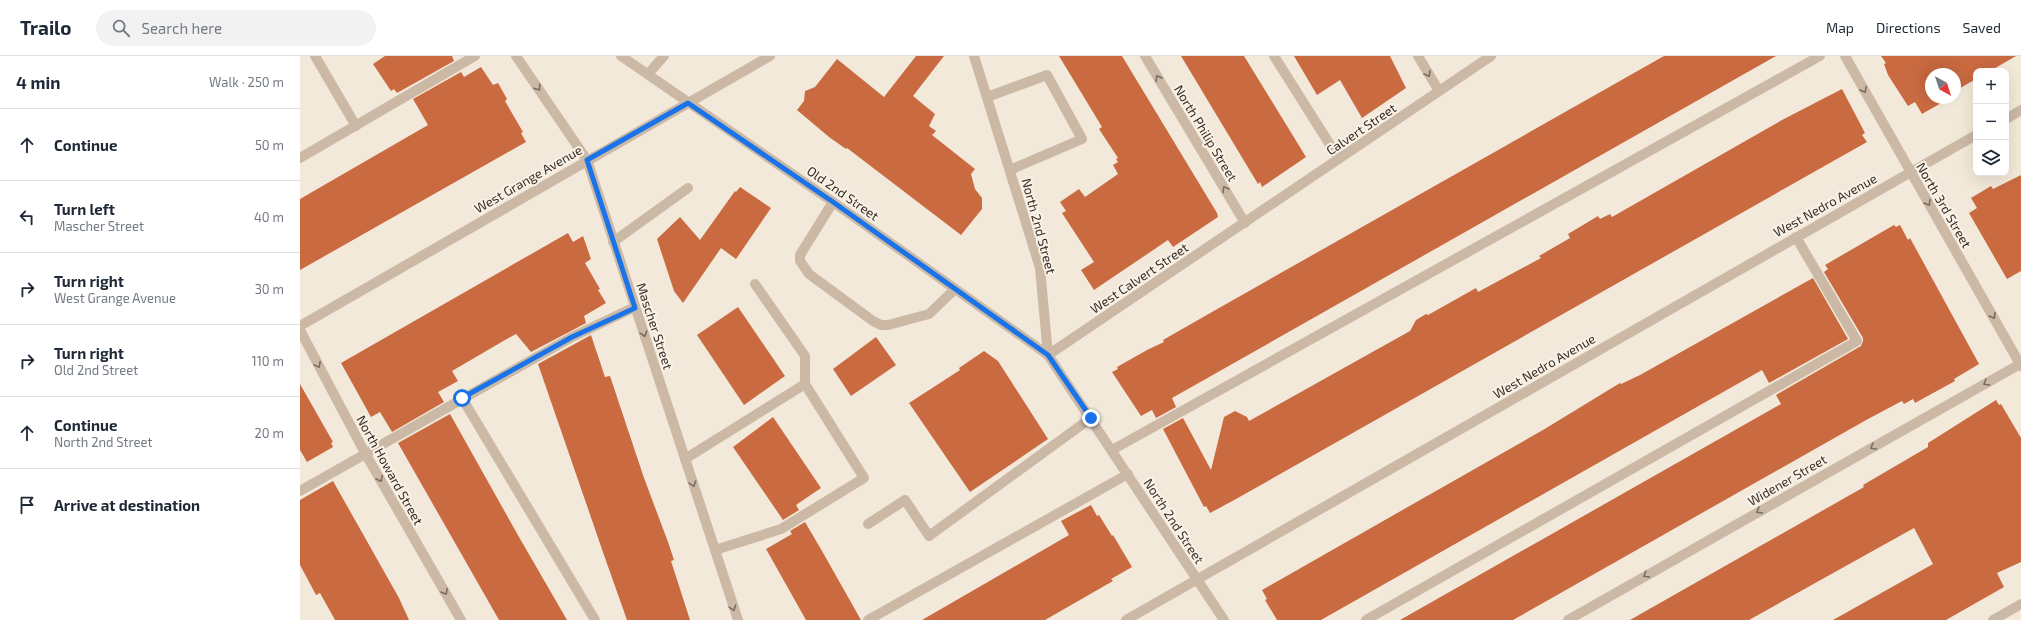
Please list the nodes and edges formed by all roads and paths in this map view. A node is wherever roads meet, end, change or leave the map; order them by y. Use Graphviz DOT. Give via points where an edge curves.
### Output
graph roads {
  1 [pos="315,56"];
  2 [pos="475,56"];
  3 [pos="516,56"];
  4 [pos="621,56"];
  5 [pos="664,56"];
  6 [pos="770,56"];
  7 [pos="974,56"];
  8 [pos="1145,56"];
  9 [pos="1274,56"];
  10 [pos="1418,56"];
  11 [pos="1491,56"];
  12 [pos="1820,56"];
  13 [pos="1845,56"];
  14 [pos="648,74"];
  15 [pos="1439,91"];
  16 [pos="987,97"];
  17 [pos="688,103"];
  18 [pos="2021,110"];
  19 [pos="2009,117"];
  20 [pos="356,126"];
  21 [pos="1973,137"];
  22 [pos="300,158"];
  23 [pos="587,160"];
  24 [pos="1338,160"];
  25 [pos="1010,170"];
  26 [pos="1911,172"];
  27 [pos="688,188"];
  28 [pos="833,202"];
  29 [pos="1245,223"];
  30 [pos="1796,237"];
  31 [pos="614,242"];
  32 [pos="755,284"];
  33 [pos="955,289"];
  34 [pos="635,308"];
  35 [pos="300,326"];
  36 [pos="300,330"];
  37 [pos="1048,355"];
  38 [pos="2020,365"];
  39 [pos="805,384"];
  40 [pos="462,398"];
  41 [pos="1091,418"];
  42 [pos="1112,450"];
  43 [pos="365,453"];
  44 [pos="685,459"];
  45 [pos="1128,474"];
  46 [pos="300,491"];
  47 [pos="868,524"];
  48 [pos="715,550"];
  49 [pos="1196,579"];
  50 [pos="2021,604"];
  51 [pos="461,620"];
  52 [pos="595,620"];
  53 [pos="738,620"];
  54 [pos="868,620"];
  55 [pos="1126,620"];
  56 [pos="1224,620"];
  57 [pos="1366,620"];
  58 [pos="1568,620"];
  59 [pos="1992,620"];
  1 -- 20 [label="street"];
  2 -- 20 [label="street"];
  3 -- 23 [label="street, Mascher Street, one-way"];
  4 -- 14 [label="street, Old 2nd Street"];
  5 -- 14 [label="street"];
  6 -- 17 [label="street, West Grange Avenue"];
  7 -- 16 [label="street, North 2nd Street"];
  29 -- 8 [label="street, North Philip Street, one-way"];
  9 -- 24 [label="street"];
  10 -- 15 [label="street, one-way"];
  11 -- 15 [label="street, Calvert Street"];
  12 -- 42 [label="street"];
  13 -- 26 [label="street, North 3rd Street, one-way"];
  14 -- 17 [label="street, Old 2nd Street"];
  15 -- 24 [label="street, Calvert Street"];
  16 -- 25 [label="street, North 2nd Street"];
  16 -- 25 [label="street" via="1047,75 1082,139"];
  17 -- 23 [label="street, West Grange Avenue"];
  17 -- 28 [label="street, Old 2nd Street"];
  18 -- 19 [label="street"];
  20 -- 22 [label="street"];
  21 -- 26 [label="street, West Nedro Avenue"];
  23 -- 31 [label="street, Mascher Street"];
  23 -- 35 [label="street, West Grange Avenue"];
  24 -- 29 [label="street, Calvert Street"];
  25 -- 37 [label="street, North 2nd Street" via="1040,268"];
  26 -- 30 [label="street, West Nedro Avenue"];
  26 -- 38 [label="street, North 3rd Street, one-way"];
  27 -- 31 [label="street"];
  28 -- 33 [label="street, Old 2nd Street"];
  28 -- 33 [label="street" via="800,255 800,261 809,274 873,320 881,325 888,325 929,314"];
  29 -- 37 [label="street, West Calvert Street"];
  30 -- 49 [label="street, West Nedro Avenue"];
  30 -- 57 [label="street" via="1857,341"];
  31 -- 34 [label="street, Mascher Street"];
  32 -- 39 [label="street" via="805,356"];
  33 -- 37 [label="street, Old 2nd Street"];
  34 -- 40 [label="street" via="572,337"];
  34 -- 44 [label="street, Mascher Street, one-way"];
  36 -- 43 [label="street, North Howard Street, one-way"];
  37 -- 41 [label="street, North 2nd Street"];
  38 -- 58 [label="street, Widener Street, one-way"];
  39 -- 44 [label="street"];
  39 -- 48 [label="street" via="864,478 781,529"];
  40 -- 43 [label="street"];
  40 -- 52 [label="street"];
  41 -- 42 [label="street, North 2nd Street"];
  41 -- 47 [label="street" via="929,536 905,500"];
  42 -- 45 [label="street, North 2nd Street"];
  43 -- 46 [label="street"];
  43 -- 51 [label="street, North Howard Street, one-way"];
  44 -- 48 [label="street, Mascher Street, one-way"];
  45 -- 49 [label="street, North 2nd Street"];
  45 -- 54 [label="street"];
  48 -- 53 [label="street, Mascher Street, one-way"];
  49 -- 55 [label="street, West Nedro Avenue"];
  49 -- 56 [label="street, North 2nd Street"];
  50 -- 59 [label="street"];
}
